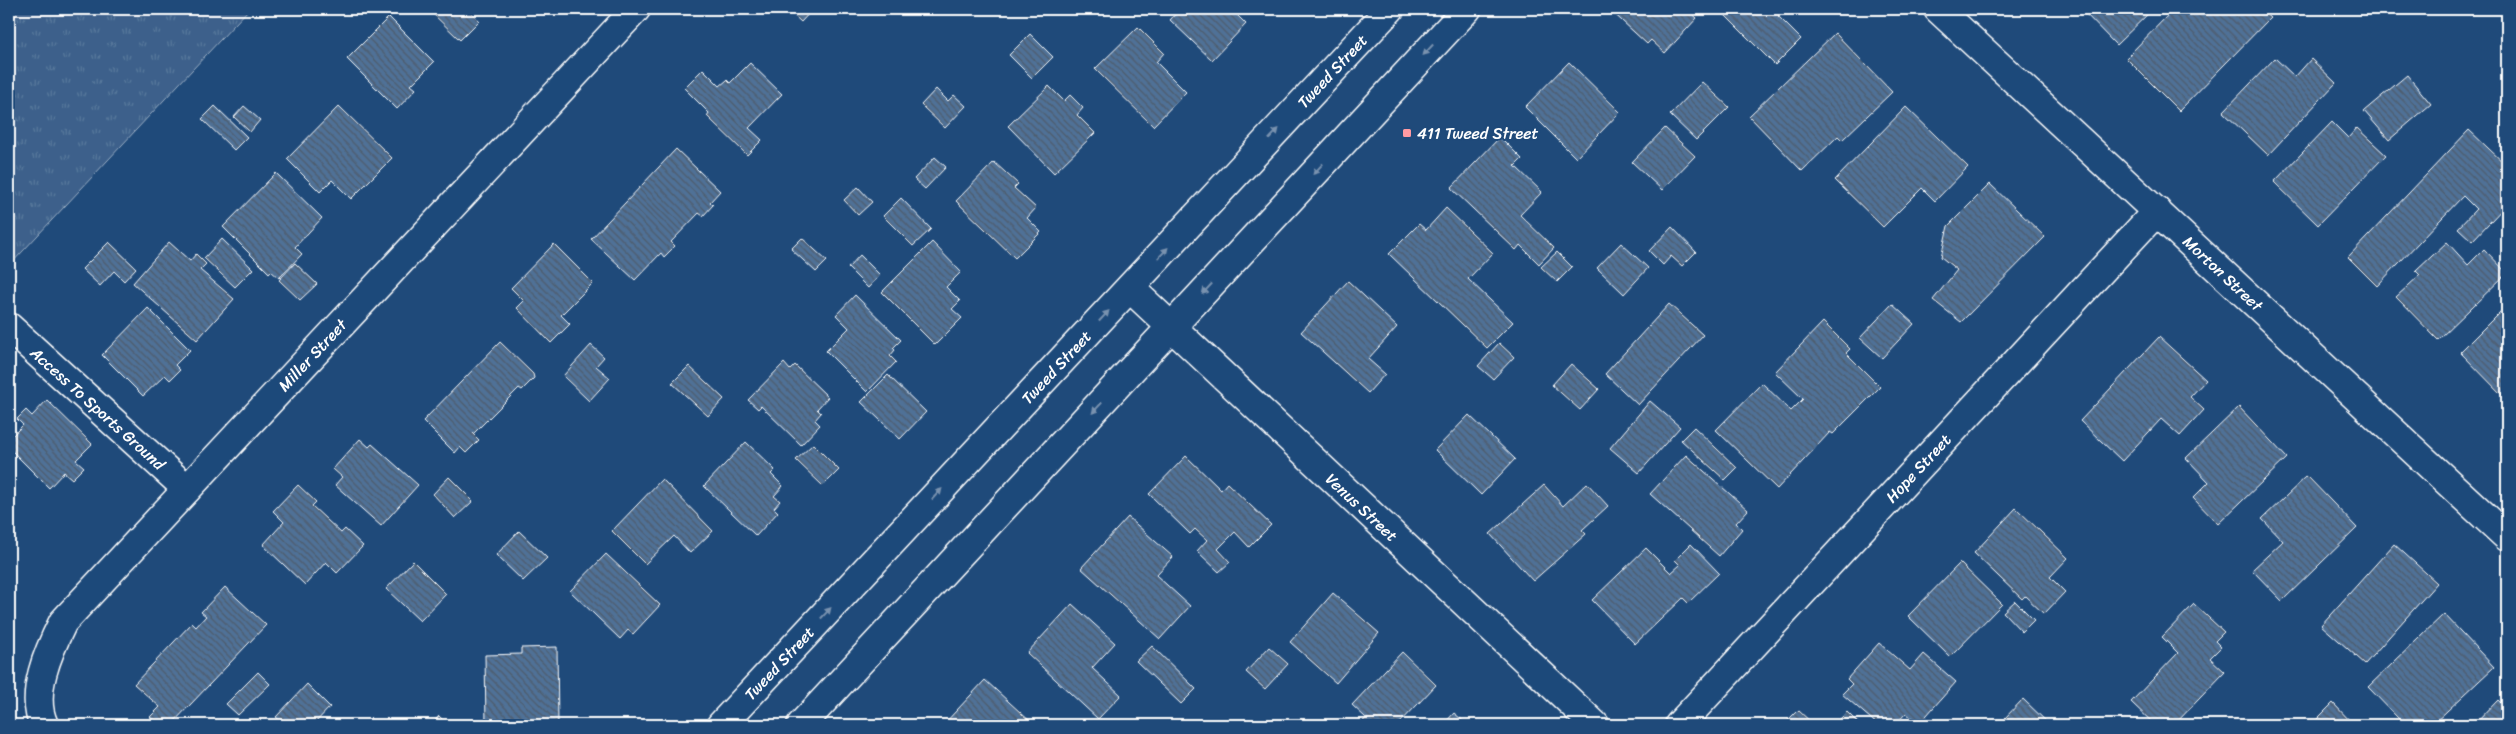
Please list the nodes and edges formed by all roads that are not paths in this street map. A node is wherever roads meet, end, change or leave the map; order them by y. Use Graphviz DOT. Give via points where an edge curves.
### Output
graph roads {
  1 [pos="636,9"];
  2 [pos="1390,9"];
  3 [pos="1467,9"];
  4 [pos="1938,9"];
  5 [pos="2157,211"];
  6 [pos="1130,288"];
  7 [pos="9,326"];
  8 [pos="1171,328"];
  9 [pos="187,489"];
  10 [pos="2507,537"];
  11 [pos="44,725"];
  12 [pos="721,725"];
  13 [pos="801,725"];
  14 [pos="1595,725"];
  15 [pos="1679,725"];
  1 -- 9 [label="street, Miller Street"];
  6 -- 2 [label="street, Tweed Street, one-way"];
  3 -- 8 [label="street, one-way"];
  4 -- 5 [label="street, Morton Street"];
  5 -- 10 [label="street, Morton Street"];
  5 -- 15 [label="street, Hope Street"];
  6 -- 8 [label="street, Venus Street"];
  12 -- 6 [label="street, Tweed Street, one-way"];
  7 -- 9 [label="street, Access To Sports Ground"];
  8 -- 13 [label="street, one-way"];
  8 -- 14 [label="street, Venus Street"];
  9 -- 11 [label="street, Miller Street" via="63,622 45,659 39,691"];
}
